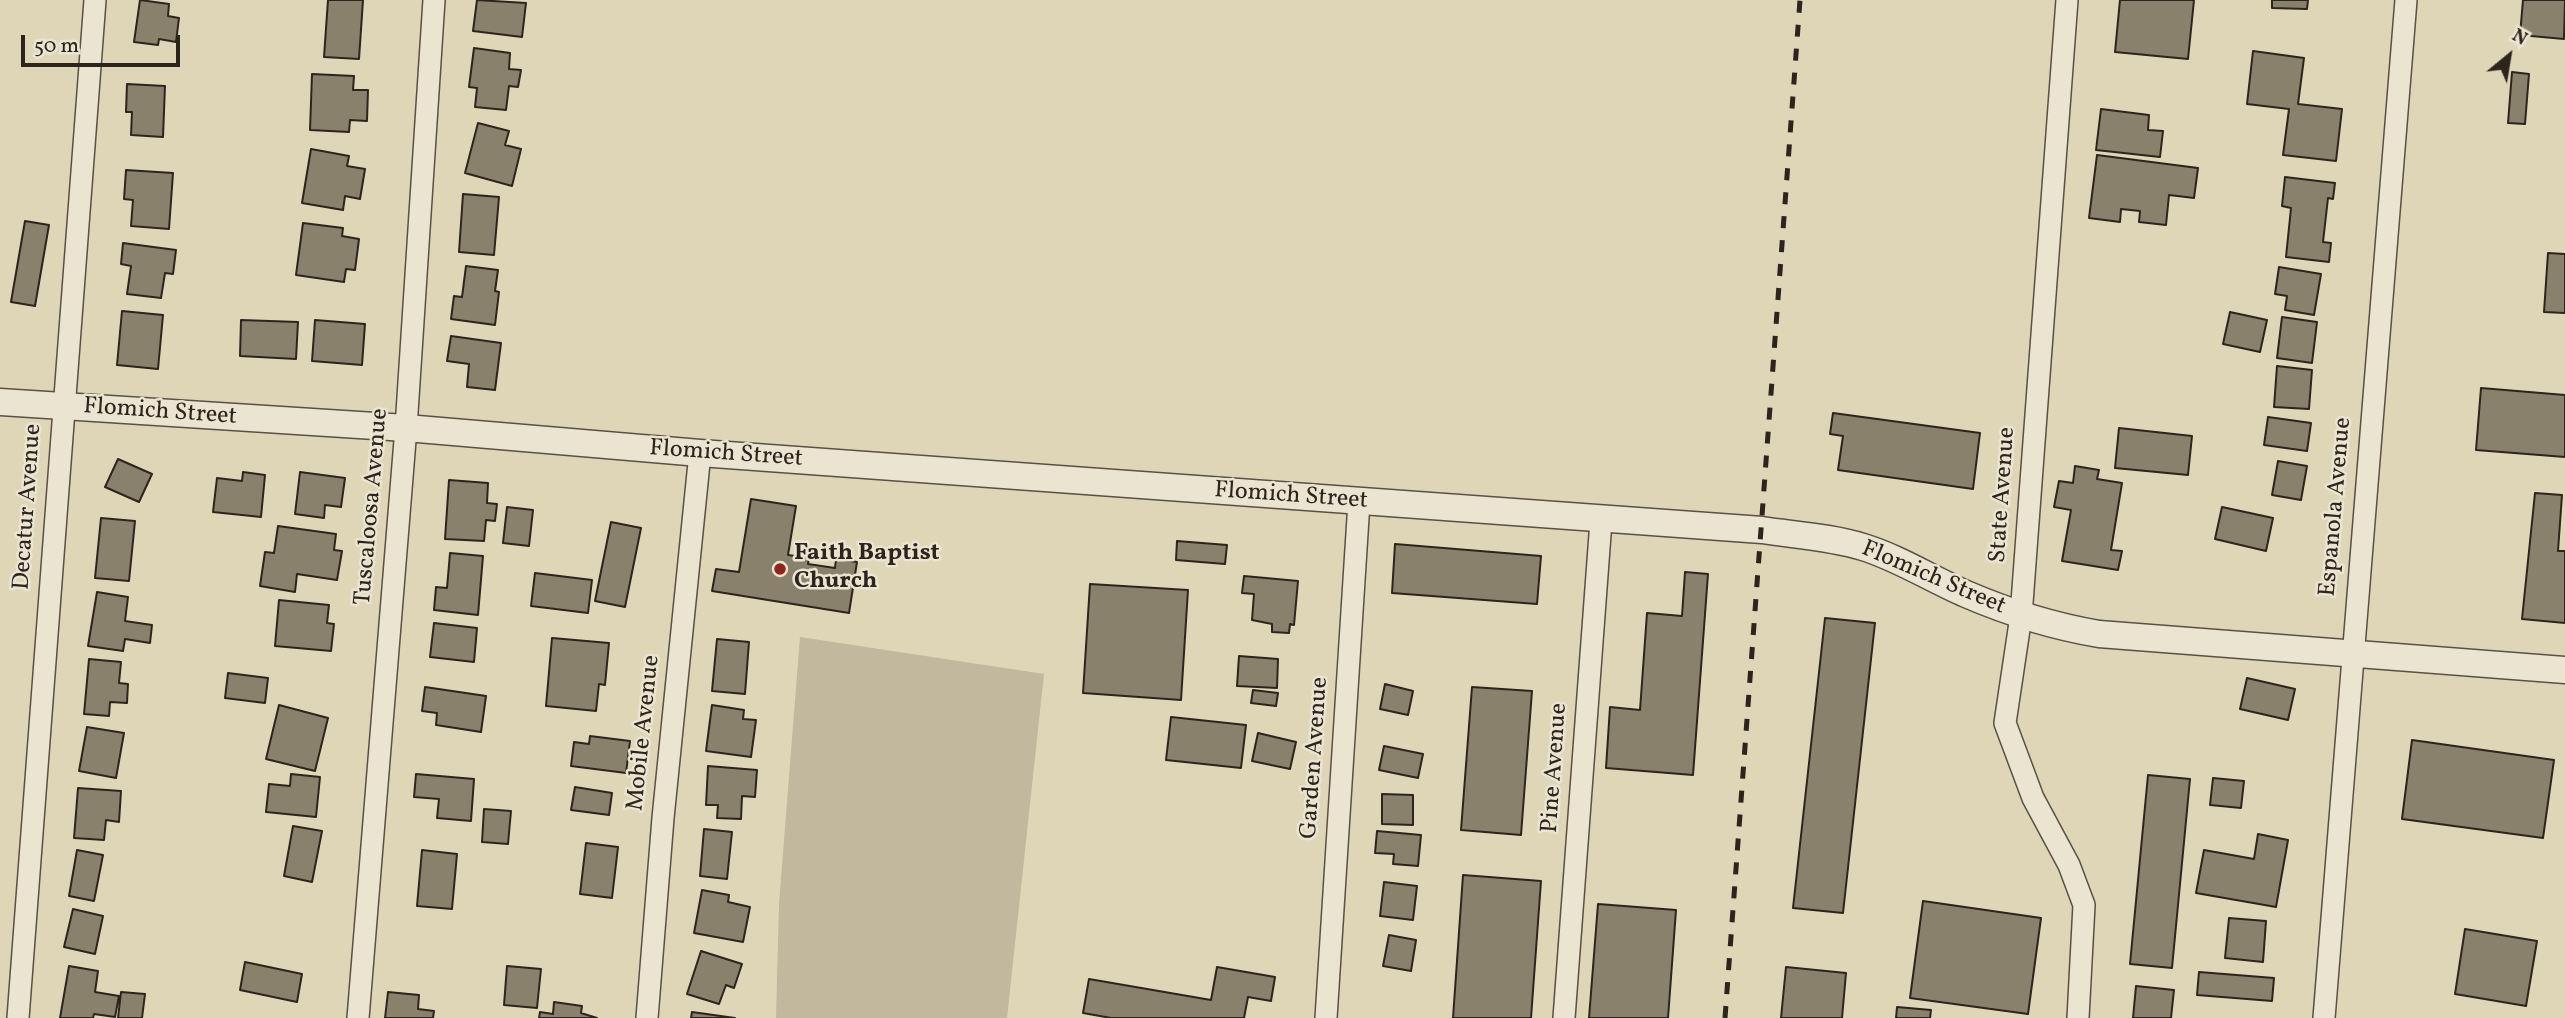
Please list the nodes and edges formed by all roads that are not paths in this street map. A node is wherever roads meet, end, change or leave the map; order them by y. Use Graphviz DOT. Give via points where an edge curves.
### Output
graph roads {
  1 [pos="95,0"];
  2 [pos="434,0"];
  3 [pos="2067,0"];
  4 [pos="2406,0"];
  5 [pos="0,402"];
  6 [pos="63,407"];
  7 [pos="406,428"];
  8 [pos="700,453"];
  9 [pos="1359,502"];
  10 [pos="1601,521"];
  11 [pos="2021,616"];
  12 [pos="2351,653"];
  13 [pos="2565,670"];
  14 [pos="18,1018"];
  15 [pos="358,1018"];
  16 [pos="646,1018"];
  17 [pos="1326,1018"];
  18 [pos="1564,1018"];
  19 [pos="2078,1018"];
  20 [pos="2323,1018"];
  1 -- 6 [label="street, Decatur Avenue"];
  2 -- 7 [label="street, Tuscaloosa Avenue"];
  3 -- 11 [label="street, State Avenue"];
  4 -- 12 [label="street, Espanola Avenue"];
  5 -- 6 [label="street, Flomich Street"];
  6 -- 7 [label="street, Flomich Street"];
  6 -- 14 [label="street, Decatur Avenue"];
  7 -- 8 [label="street, Flomich Street"];
  7 -- 15 [label="street, Tuscaloosa Avenue"];
  8 -- 9 [label="street, Flomich Street"];
  8 -- 16 [label="street, Mobile Avenue"];
  9 -- 10 [label="street, Flomich Street"];
  9 -- 17 [label="street, Garden Avenue"];
  10 -- 11 [label="street, Flomich Street" via="1762,530 1862,547"];
  10 -- 18 [label="street, Pine Avenue"];
  11 -- 12 [label="street, Flomich Street" via="2099,634"];
  11 -- 19 [label="street, State Avenue" via="2005,723 2033,798 2084,905"];
  12 -- 13 [label="street, Flomich Street"];
  12 -- 20 [label="street, Espanola Avenue"];
}
